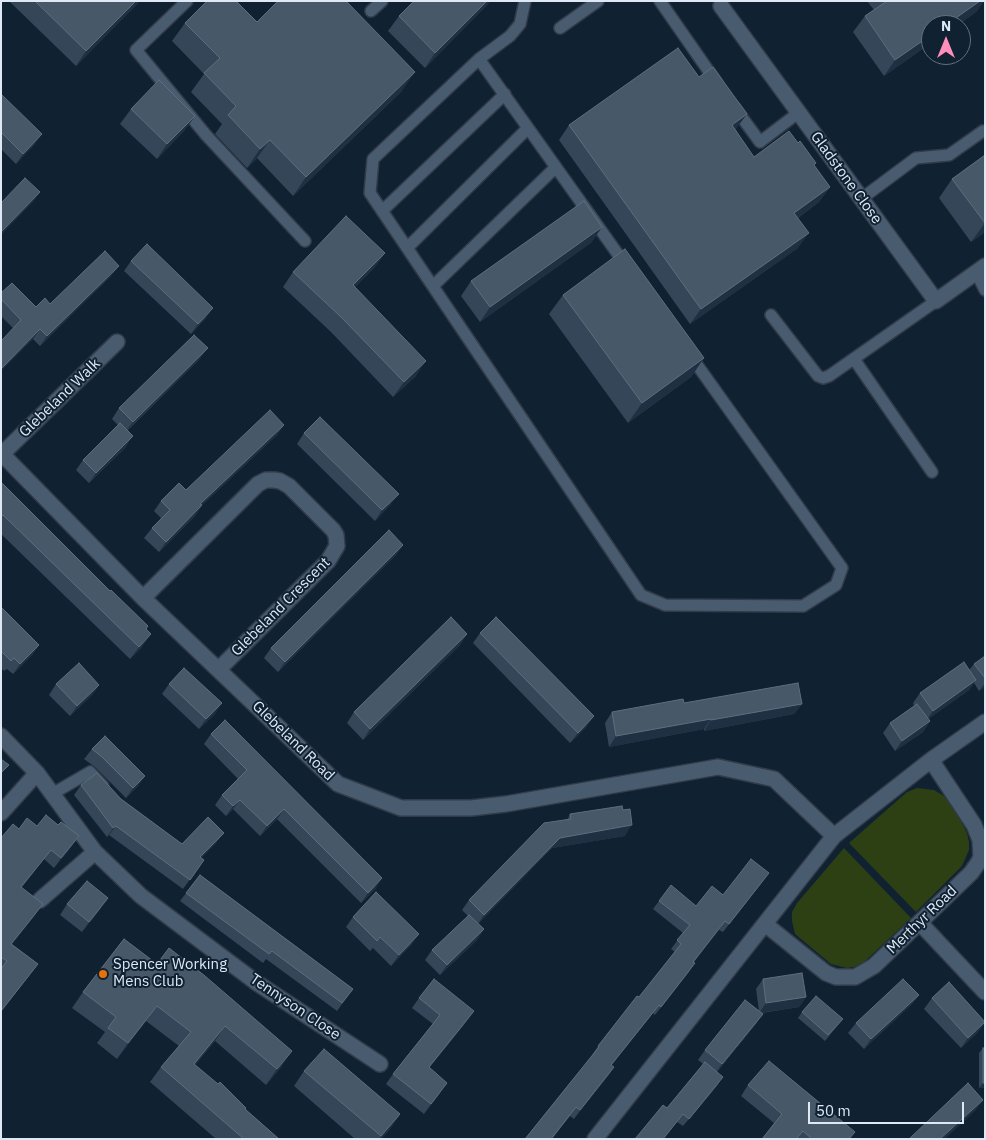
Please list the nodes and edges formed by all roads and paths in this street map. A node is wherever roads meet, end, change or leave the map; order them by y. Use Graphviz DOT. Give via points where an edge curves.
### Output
graph roads {
  1 [pos="187,1"];
  2 [pos="382,1"];
  3 [pos="525,1"];
  4 [pos="598,1"];
  5 [pos="660,1"];
  6 [pos="720,4"];
  7 [pos="371,11"];
  8 [pos="560,28"];
  9 [pos="479,59"];
  10 [pos="505,94"];
  11 [pos="798,113"];
  12 [pos="528,128"];
  13 [pos="982,131"];
  14 [pos="556,167"];
  15 [pos="861,200"];
  16 [pos="382,211"];
  17 [pos="305,241"];
  18 [pos="407,248"];
  19 [pos="980,269"];
  20 [pos="636,280"];
  21 [pos="433,286"];
  22 [pos="985,290"];
  23 [pos="936,301"];
  24 [pos="771,315"];
  25 [pos="117,342"];
  26 [pos="682,344"];
  27 [pos="854,359"];
  28 [pos="2,453"];
  29 [pos="932,472"];
  30 [pos="143,598"];
  31 [pos="219,669"];
  32 [pos="985,722"];
  33 [pos="1,736"];
  34 [pos="931,760"];
  35 [pos="37,773"];
  36 [pos="110,793"];
  37 [pos="52,794"];
  38 [pos="1,813"];
  39 [pos="834,836"];
  40 [pos="95,852"];
  41 [pos="40,900"];
  42 [pos="920,923"];
  43 [pos="765,924"];
  44 [pos="985,992"];
  45 [pos="380,1064"];
  46 [pos="595,1139"];
  1 -- 17 [label="lane" via="136,50 206,135"];
  2 -- 7 [label="lane"];
  3 -- 9 [label="lane" via="520,24 510,36"];
  4 -- 8 [label="lane"];
  5 -- 11 [label="lane" via="760,142"];
  6 -- 11 [label="street, Gladstone Close"];
  9 -- 10 [label="lane"];
  9 -- 16 [label="lane" via="372,159 370,193"];
  10 -- 12 [label="lane"];
  10 -- 16 [label="lane"];
  11 -- 15 [label="street, Gladstone Close"];
  12 -- 14 [label="lane"];
  12 -- 18 [label="lane"];
  13 -- 15 [label="lane" via="949,155 916,158"];
  14 -- 20 [label="lane"];
  14 -- 21 [label="lane"];
  15 -- 23 [label="street, Gladstone Close"];
  16 -- 18 [label="lane"];
  18 -- 21 [label="lane"];
  19 -- 22 [label="lane"];
  19 -- 23 [label="street"];
  21 -- 26 [label="lane" via="641,595 665,605 803,606 836,585 842,568"];
  23 -- 27 [label="lane"];
  24 -- 27 [label="lane" via="818,376 829,376"];
  25 -- 28 [label="street, Glebeland Walk"];
  27 -- 29 [label="lane"];
  28 -- 30 [label="street, Glebeland Road"];
  30 -- 31 [label="street, Glebeland Road"];
  30 -- 31 [label="street, Glebeland Crescent" via="258,484 274,480 289,486 332,530 337,546 328,561"];
  31 -- 39 [label="street, Glebeland Road" via="338,784 401,808 471,808 506,804 718,767 774,779"];
  32 -- 34 [label="street"];
  33 -- 35 [label="street, Tennyson Close"];
  34 -- 39 [label="street"];
  34 -- 42 [label="street, Merthyr Road" via="974,825 982,850 971,873"];
  35 -- 37 [label="street, Tennyson Close"];
  35 -- 38 [label="street"];
  36 -- 37 [label="lane" via="90,772"];
  37 -- 40 [label="street, Tennyson Close"];
  39 -- 43 [label="street"];
  40 -- 41 [label="street"];
  40 -- 45 [label="street, Tennyson Close" via="141,896 249,977"];
  42 -- 43 [label="street, Merthyr Road" via="874,966 863,974 845,978 826,973"];
  42 -- 44 [label="street"];
  43 -- 46 [label="street"];
}
